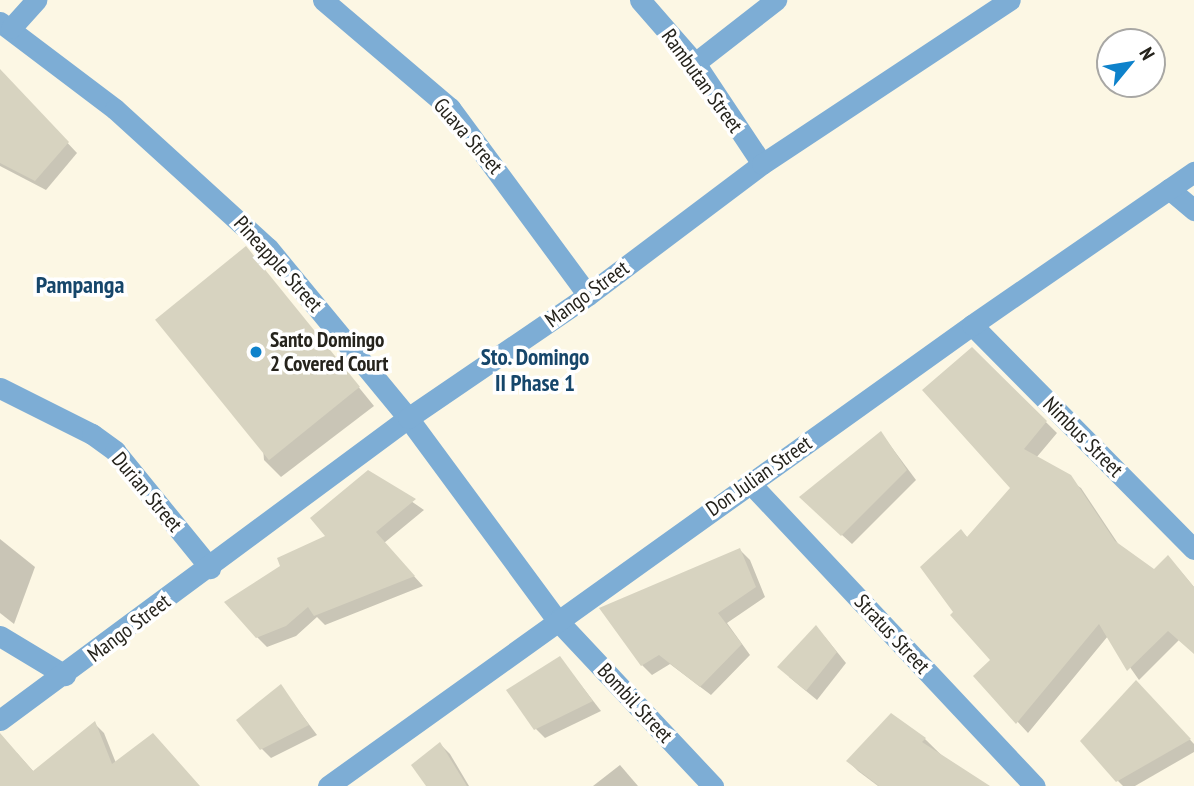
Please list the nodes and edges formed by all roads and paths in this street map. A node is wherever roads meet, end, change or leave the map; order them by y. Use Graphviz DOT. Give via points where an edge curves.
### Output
graph roads {
  1 [pos="36,0"];
  2 [pos="323,0"];
  3 [pos="640,0"];
  4 [pos="776,0"];
  5 [pos="1010,0"];
  6 [pos="6,25"];
  7 [pos="695,63"];
  8 [pos="762,164"];
  9 [pos="1194,172"];
  10 [pos="1169,189"];
  11 [pos="1194,211"];
  12 [pos="588,295"];
  13 [pos="972,324"];
  14 [pos="0,388"];
  15 [pos="408,418"];
  16 [pos="750,483"];
  17 [pos="1194,549"];
  18 [pos="210,568"];
  19 [pos="557,621"];
  20 [pos="0,636"];
  21 [pos="65,676"];
  22 [pos="0,720"];
  23 [pos="328,786"];
  24 [pos="713,786"];
  25 [pos="1035,786"];
  1 -- 6 [label="street"];
  2 -- 12 [label="street, Guava Street" via="450,108"];
  3 -- 7 [label="street, Rambutan Street"];
  4 -- 7 [label="street"];
  5 -- 8 [label="street, Mango Street"];
  6 -- 15 [label="street, Pineapple Street" via="116,109 268,248"];
  7 -- 8 [label="street, Rambutan Street"];
  8 -- 12 [label="street, Mango Street"];
  9 -- 10 [label="street, Don Julian Street"];
  10 -- 11 [label="street"];
  10 -- 13 [label="street, Don Julian Street"];
  12 -- 15 [label="street, Mango Street"];
  13 -- 16 [label="street, Don Julian Street"];
  13 -- 17 [label="street, Nimbus Street"];
  14 -- 18 [label="street, Durian Street" via="92,434 115,452"];
  15 -- 18 [label="street, Mango Street"];
  15 -- 19 [label="street, Pineapple Street"];
  16 -- 19 [label="street, Don Julian Street"];
  16 -- 25 [label="street, Stratus Street"];
  18 -- 21 [label="street, Mango Street"];
  19 -- 23 [label="street, Don Julian Street"];
  19 -- 24 [label="street, Bombil Street"];
  20 -- 21 [label="street"];
  21 -- 22 [label="street, Mango Street"];
}
